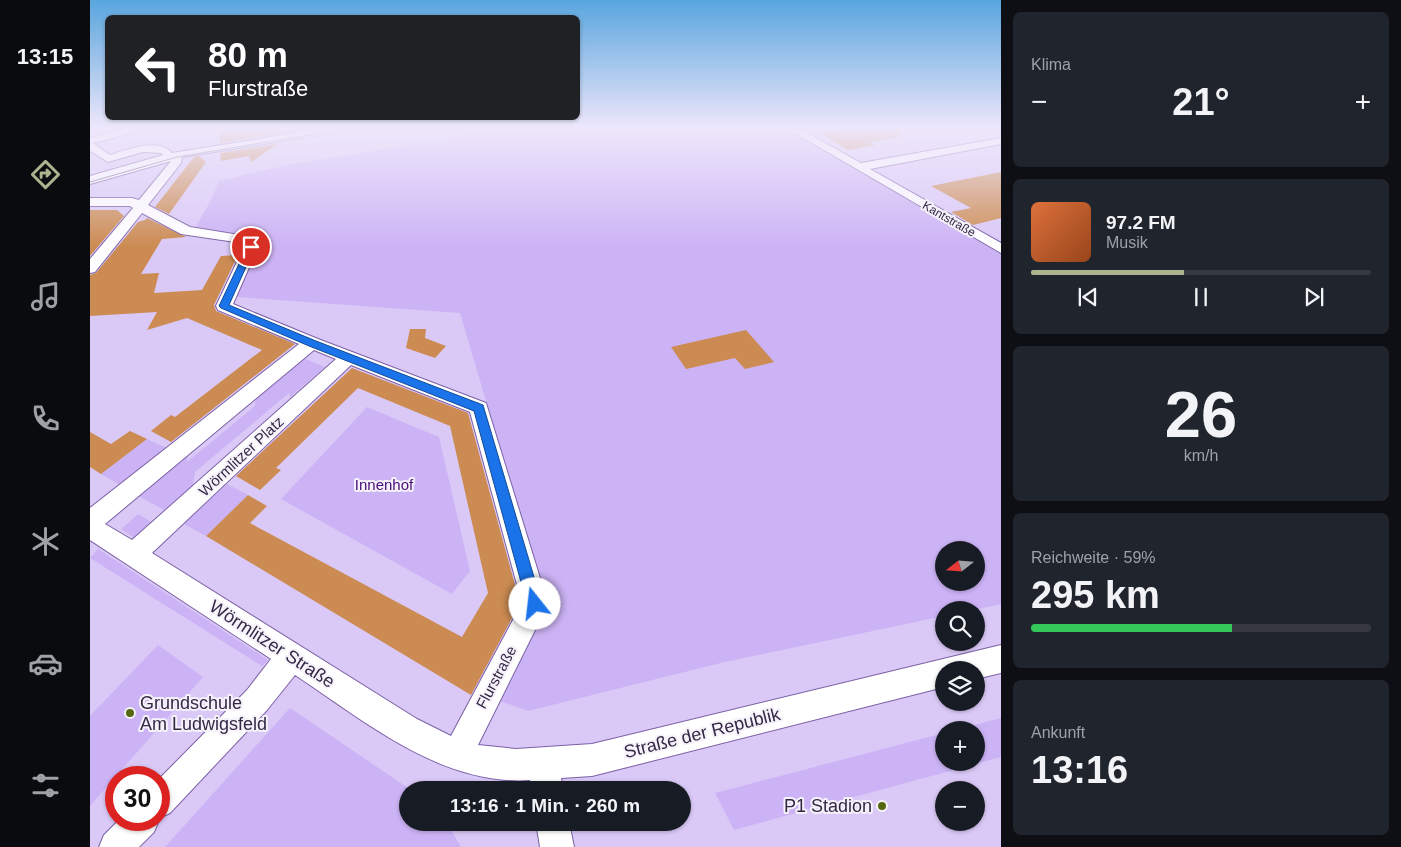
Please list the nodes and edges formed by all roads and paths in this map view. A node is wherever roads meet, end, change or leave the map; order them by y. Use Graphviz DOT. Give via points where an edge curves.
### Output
graph roads {
  1 [pos="129,169"];
  2 [pos="171,169"];
  3 [pos="863,169"];
  4 [pos="90,180"];
  5 [pos="90,202"];
  6 [pos="141,207"];
  7 [pos="1001,249"];
  8 [pos="90,269"];
  9 [pos="312,343"];
  10 [pos="349,357"];
  11 [pos="90,522"];
  12 [pos="90,527"];
  13 [pos="134,554"];
  14 [pos="291,657"];
  15 [pos="1001,659"];
  16 [pos="985,663"];
  17 [pos="935,675"];
  18 [pos="457,755"];
  19 [pos="546,777"];
  20 [pos="170,791"];
  21 [pos="131,831"];
  22 [pos="554,831"];
  23 [pos="116,847"];
  24 [pos="557,847"];
  1 -- 4 [label="street"];
  2 -- 6 [label="street"];
  3 -- 7 [label="street, Kantstraße"];
  5 -- 6 [label="street" via="132,202"];
  6 -- 8 [label="street"];
  6 -- 9 [label="street, Flurstraße" via="186,231 247,240 251,247 224,306"];
  9 -- 10 [label="street, Flurstraße"];
  9 -- 11 [label="street"];
  10 -- 13 [label="street, Wörmlitzer Platz"];
  10 -- 18 [label="street, Flurstraße" via="479,408 535,604"];
  12 -- 13 [label="street, Wörmlitzer Straße"];
  13 -- 14 [label="street, Wörmlitzer Straße"];
  14 -- 18 [label="street, Wörmlitzer Straße" via="406,730"];
  14 -- 20 [label="street" via="257,700"];
  15 -- 16 [label="street"];
  17 -- 19 [label="street, Straße der Republik" via="592,760"];
  18 -- 19 [label="street, Straße der Republik" via="516,765"];
  21 -- 23 [label="street"];
  22 -- 24 [label="street"];
}
